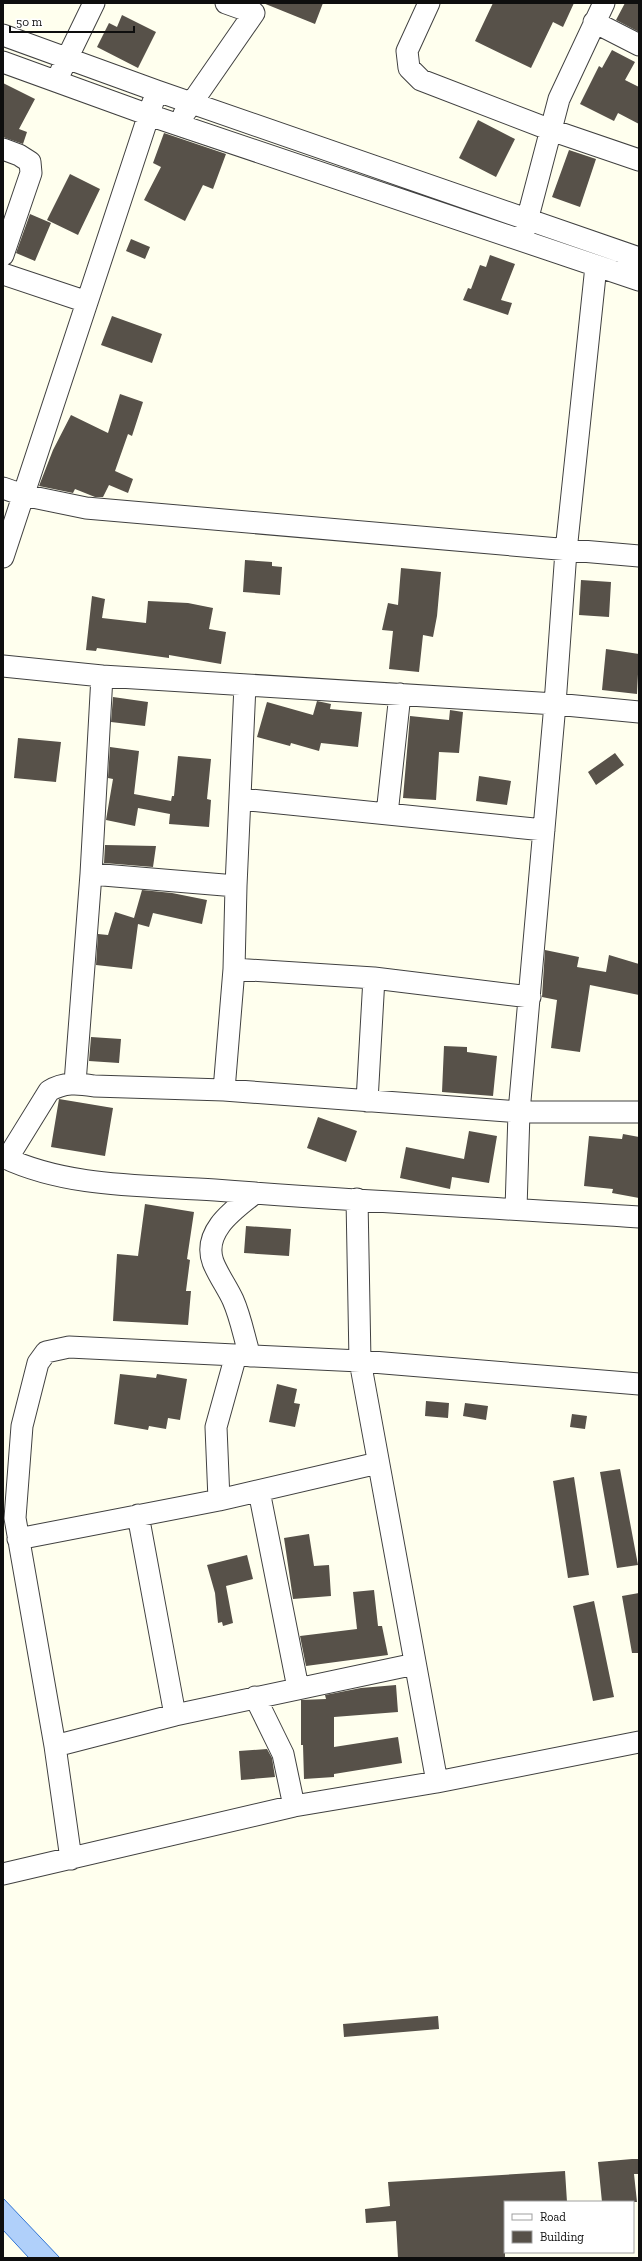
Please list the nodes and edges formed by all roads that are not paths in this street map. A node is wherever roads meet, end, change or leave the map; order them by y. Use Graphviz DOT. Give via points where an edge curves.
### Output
graph roads {
  1 [pos="94,3"];
  2 [pos="226,3"];
  3 [pos="429,3"];
  4 [pos="604,3"];
  5 [pos="257,8"];
  6 [pos="594,22"];
  7 [pos="3,35"];
  8 [pos="639,45"];
  9 [pos="66,58"];
  10 [pos="3,62"];
  11 [pos="56,80"];
  12 [pos="157,91"];
  13 [pos="192,103"];
  14 [pos="149,115"];
  15 [pos="177,124"];
  16 [pos="551,130"];
  17 [pos="3,149"];
  18 [pos="346,156"];
  19 [pos="639,160"];
  20 [pos="337,179"];
  21 [pos="446,191"];
  22 [pos="439,213"];
  23 [pos="527,219"];
  24 [pos="521,241"];
  25 [pos="3,255"];
  26 [pos="639,258"];
  27 [pos="596,266"];
  28 [pos="3,274"];
  29 [pos="639,280"];
  30 [pos="87,302"];
  31 [pos="3,488"];
  32 [pos="23,495"];
  33 [pos="566,551"];
  34 [pos="639,556"];
  35 [pos="3,557"];
  36 [pos="3,666"];
  37 [pos="102,676"];
  38 [pos="245,685"];
  39 [pos="400,694"];
  40 [pos="555,704"];
  41 [pos="639,712"];
  42 [pos="240,798"];
  43 [pos="387,814"];
  44 [pos="544,830"];
  45 [pos="91,874"];
  46 [pos="236,886"];
  47 [pos="234,969"];
  48 [pos="374,978"];
  49 [pos="530,997"];
  50 [pos="75,1083"];
  51 [pos="224,1090"];
  52 [pos="367,1101"];
  53 [pos="519,1112"];
  54 [pos="639,1112"];
  55 [pos="5,1158"];
  56 [pos="255,1193"];
  57 [pos="357,1199"];
  58 [pos="516,1209"];
  59 [pos="639,1217"];
  60 [pos="243,1355"];
  61 [pos="360,1361"];
  62 [pos="639,1384"];
  63 [pos="378,1463"];
  64 [pos="259,1490"];
  65 [pos="219,1500"];
  66 [pos="138,1515"];
  67 [pos="18,1539"];
  68 [pos="415,1664"];
  69 [pos="298,1688"];
  70 [pos="255,1697"];
  71 [pos="175,1715"];
  72 [pos="639,1742"];
  73 [pos="55,1746"];
  74 [pos="437,1782"];
  75 [pos="294,1806"];
  76 [pos="71,1859"];
  77 [pos="3,1874"];
  1 -- 9 [label="street"];
  2 -- 5 [label="street"];
  3 -- 16 [label="street" via="407,51 409,68 421,80"];
  4 -- 6 [label="street"];
  5 -- 13 [label="street"];
  6 -- 8 [label="street"];
  6 -- 16 [label="street" via="559,99"];
  7 -- 9 [label="street"];
  9 -- 11 [label="street"];
  9 -- 12 [label="street"];
  10 -- 11 [label="street"];
  11 -- 14 [label="street"];
  12 -- 13 [label="street"];
  12 -- 14 [label="street"];
  13 -- 15 [label="street"];
  13 -- 18 [label="street"];
  14 -- 15 [label="street"];
  14 -- 30 [label="street"];
  15 -- 20 [label="street"];
  16 -- 19 [label="street"];
  16 -- 23 [label="street"];
  17 -- 25 [label="street" via="30,162 31,173"];
  18 -- 20 [label="street"];
  18 -- 21 [label="street"];
  20 -- 22 [label="street"];
  21 -- 22 [label="street"];
  21 -- 23 [label="street"];
  22 -- 24 [label="street"];
  23 -- 24 [label="street"];
  23 -- 26 [label="street"];
  24 -- 27 [label="street"];
  27 -- 29 [label="street"];
  27 -- 33 [label="street"];
  28 -- 30 [label="street"];
  30 -- 32 [label="street"];
  31 -- 32 [label="street"];
  32 -- 33 [label="street" via="86,508"];
  32 -- 35 [label="street"];
  33 -- 34 [label="street"];
  33 -- 40 [label="street"];
  36 -- 37 [label="street"];
  37 -- 38 [label="street"];
  37 -- 45 [label="street"];
  38 -- 39 [label="street"];
  38 -- 42 [label="street"];
  39 -- 40 [label="street"];
  39 -- 43 [label="street"];
  40 -- 41 [label="street"];
  40 -- 44 [label="street"];
  42 -- 43 [label="street"];
  42 -- 46 [label="street"];
  43 -- 44 [label="street"];
  44 -- 49 [label="street"];
  45 -- 46 [label="street"];
  45 -- 50 [label="street"];
  46 -- 47 [label="street"];
  47 -- 48 [label="street"];
  47 -- 51 [label="street"];
  48 -- 49 [label="street"];
  48 -- 52 [label="street"];
  49 -- 53 [label="street"];
  50 -- 51 [label="street" via="94,1086"];
  50 -- 55 [label="street" via="59,1085 49,1091"];
  51 -- 52 [label="street"];
  52 -- 53 [label="street"];
  53 -- 54 [label="street"];
  53 -- 58 [label="street"];
  55 -- 56 [label="street" via="71,1179"];
  56 -- 57 [label="street"];
  56 -- 60 [label="street" via="231,1212 217,1228 212,1250 216,1270 240,1320"];
  57 -- 58 [label="street"];
  57 -- 61 [label="street"];
  58 -- 59 [label="street"];
  60 -- 61 [label="street"];
  60 -- 65 [label="street" via="216,1427"];
  60 -- 67 [label="street" via="69,1347 46,1352 38,1363 22,1426 15,1518"];
  61 -- 62 [label="street"];
  61 -- 63 [label="street"];
  63 -- 64 [label="street"];
  63 -- 68 [label="street"];
  64 -- 65 [label="street"];
  64 -- 69 [label="street"];
  65 -- 66 [label="street"];
  66 -- 67 [label="street"];
  66 -- 71 [label="street"];
  67 -- 73 [label="street"];
  68 -- 69 [label="street"];
  68 -- 74 [label="street"];
  69 -- 70 [label="street"];
  70 -- 71 [label="street"];
  70 -- 75 [label="street" via="284,1754"];
  71 -- 73 [label="street"];
  72 -- 74 [label="street"];
  73 -- 76 [label="street"];
  74 -- 75 [label="street"];
  75 -- 76 [label="street"];
  76 -- 77 [label="street"];
}
